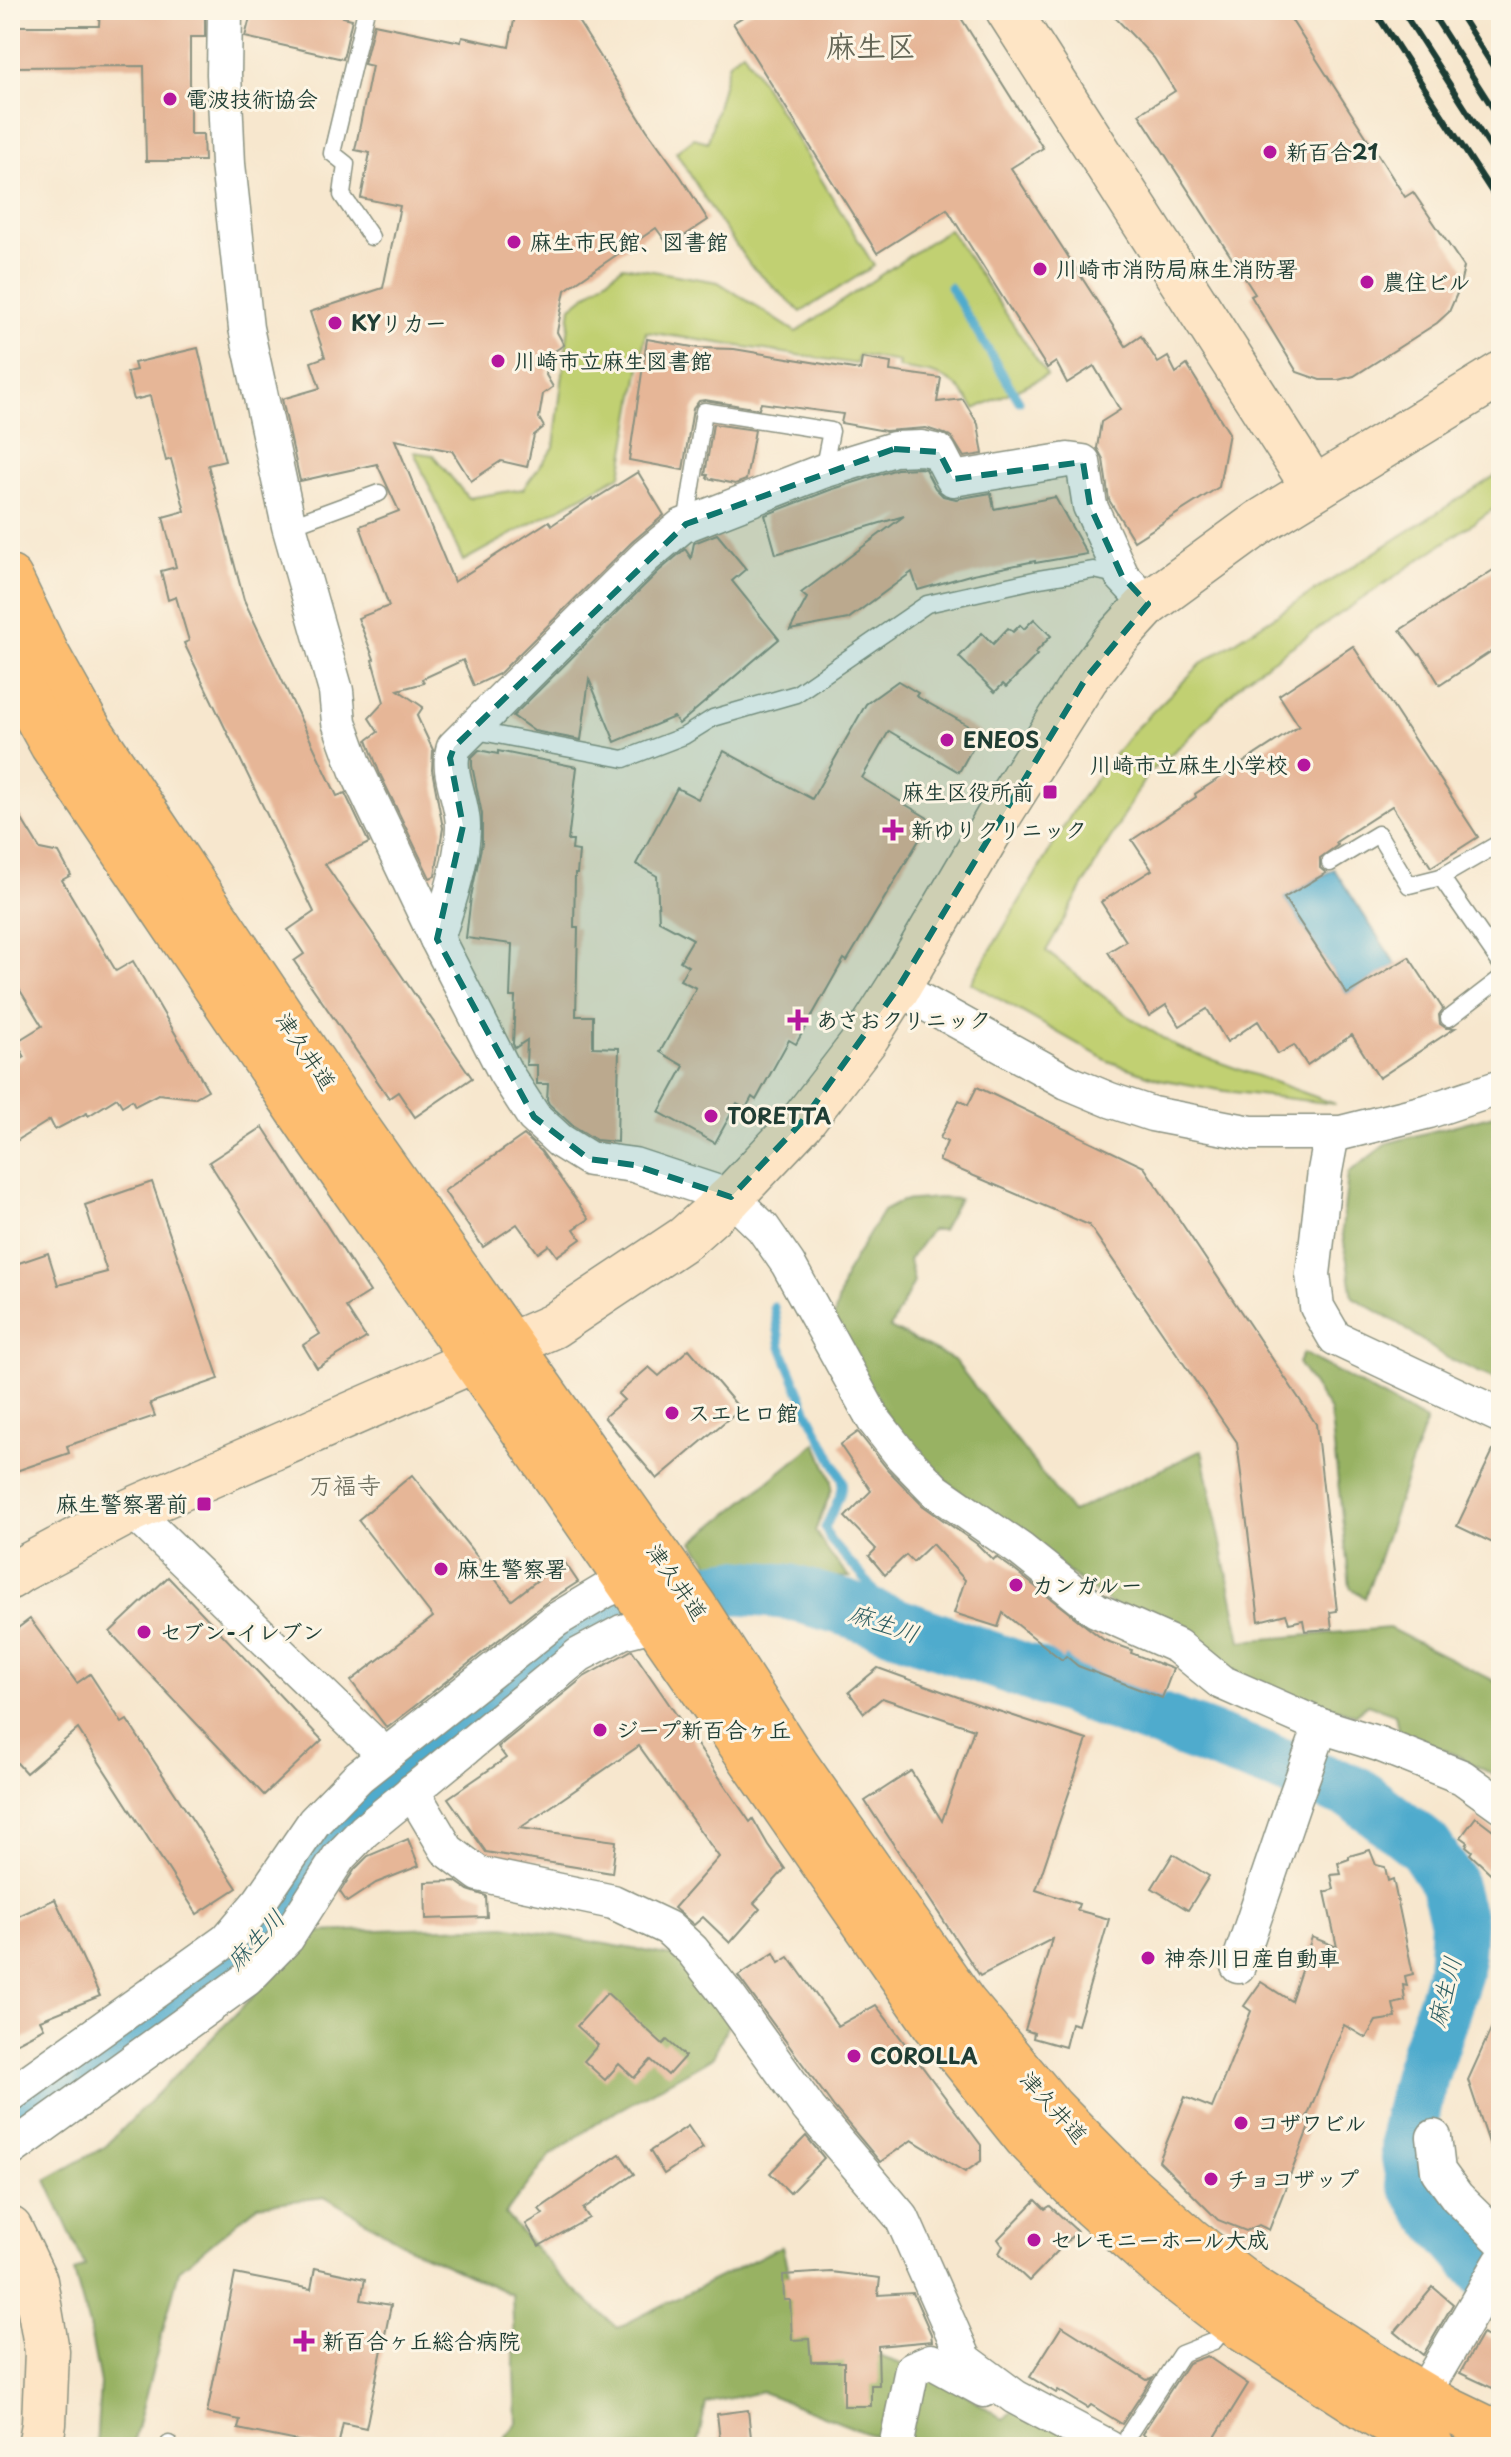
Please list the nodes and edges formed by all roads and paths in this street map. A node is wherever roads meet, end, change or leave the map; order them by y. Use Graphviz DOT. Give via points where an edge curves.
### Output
graph roads {
  1 [pos="225,10"];
  2 [pos="366,10"];
  3 [pos="1008,10"];
  4 [pos="371,237"];
  5 [pos="1501,374"];
  6 [pos="823,471"];
  7 [pos="1314,488"];
  8 [pos="379,493"];
  9 [pos="686,524"];
  10 [pos="289,526"];
  11 [pos="10,578"];
  12 [pos="1135,590"];
  13 [pos="10,669"];
  14 [pos="470,729"];
  15 [pos="1498,844"];
  16 [pos="1330,863"];
  17 [pos="1441,877"];
  18 [pos="437,939"];
  19 [pos="1501,964"];
  20 [pos="1501,978"];
  21 [pos="898,988"];
  22 [pos="1449,1018"];
  23 [pos="1501,1087"];
  24 [pos="1332,1134"];
  25 [pos="731,1197"];
  26 [pos="492,1354"];
  27 [pos="1501,1416"];
  28 [pos="132,1510"];
  29 [pos="10,1577"];
  30 [pos="657,1600"];
  31 [pos="1316,1742"];
  32 [pos="426,1752"];
  33 [pos="385,1755"];
  34 [pos="412,1791"];
  35 [pos="1501,1805"];
  36 [pos="1238,1966"];
  37 [pos="10,2095"];
  38 [pos="1434,2137"];
  39 [pos="10,2150"];
  40 [pos="10,2229"];
  41 [pos="1501,2240"];
  42 [pos="1501,2262"];
  43 [pos="1230,2321"];
  44 [pos="1015,2397"];
  45 [pos="1412,2430"];
  46 [pos="1501,2435"];
  47 [pos="1119,2441"];
  48 [pos="40,2447"];
  49 [pos="896,2447"];
  1 -- 10 [label="street" via="228,164 246,328"];
  2 -- 4 [label="lane" via="332,153 346,164 342,195"];
  3 -- 7 [label="street"];
  5 -- 7 [label="street"];
  6 -- 9 [label="street"];
  6 -- 9 [label="lane" via="831,431 704,411"];
  6 -- 12 [label="street" via="894,449 922,448 939,452 953,479 1083,462 1090,506"];
  7 -- 12 [label="street"];
  8 -- 10 [label="lane"];
  9 -- 14 [label="street" via="646,556"];
  10 -- 18 [label="street" via="336,691 339,722"];
  11 -- 26 [label="main road, 津久井道" via="88,727 346,1111"];
  12 -- 14 [label="lane" via="1094,570 927,604 796,694 713,718 684,736 624,759"];
  12 -- 21 [label="street" via="1115,640 997,819"];
  13 -- 26 [label="main road, 津久井道" via="52,745 313,1132"];
  14 -- 18 [label="street" via="450,758 463,826 455,879"];
  15 -- 17 [label="lane"];
  16 -- 17 [label="lane" via="1378,834 1409,885"];
  17 -- 19 [label="lane"];
  18 -- 25 [label="street" via="505,1072 534,1117 560,1141 589,1159 634,1165"];
  20 -- 22 [label="lane"];
  21 -- 24 [label="street" via="1067,1082 1110,1100 1152,1114 1251,1133"];
  21 -- 25 [label="street" via="801,1123"];
  23 -- 24 [label="street"];
  24 -- 27 [label="street" via="1313,1274 1317,1307 1335,1338"];
  25 -- 26 [label="street" via="685,1238 553,1326"];
  25 -- 31 [label="street" via="763,1228 788,1264 874,1420 936,1491 1096,1610 1177,1646 1221,1682"];
  26 -- 28 [label="street"];
  26 -- 30 [label="main road, 津久井道"];
  28 -- 29 [label="street"];
  28 -- 33 [label="street"];
  30 -- 32 [label="street" via="622,1632"];
  30 -- 32 [label="street" via="606,1590 556,1620"];
  30 -- 43 [label="main road, 津久井道" via="935,2025 1026,2138 1103,2216"];
  30 -- 45 [label="main road, 津久井道" via="796,1764 964,2003 1052,2108 1123,2180"];
  31 -- 35 [label="street" via="1379,1744 1462,1777"];
  31 -- 36 [label="street"];
  32 -- 33 [label="street"];
  32 -- 34 [label="street"];
  33 -- 37 [label="street" via="314,1822 227,1940"];
  34 -- 39 [label="street" via="339,1857 287,1938 247,1979"];
  34 -- 44 [label="street" via="447,1850 479,1874 613,1902 668,1928 692,1950 809,2109 902,2218 965,2360"];
  38 -- 41 [label="street" via="1438,2171"];
  40 -- 48 [label="street" via="35,2281 47,2351"];
  42 -- 45 [label="street"];
  43 -- 45 [label="main road, 津久井道"];
  43 -- 47 [label="lane" via="1214,2341 1181,2354"];
  44 -- 47 [label="street"];
  44 -- 49 [label="street" via="979,2388 931,2361 912,2369"];
  45 -- 46 [label="main road, 津久井道"];
}
